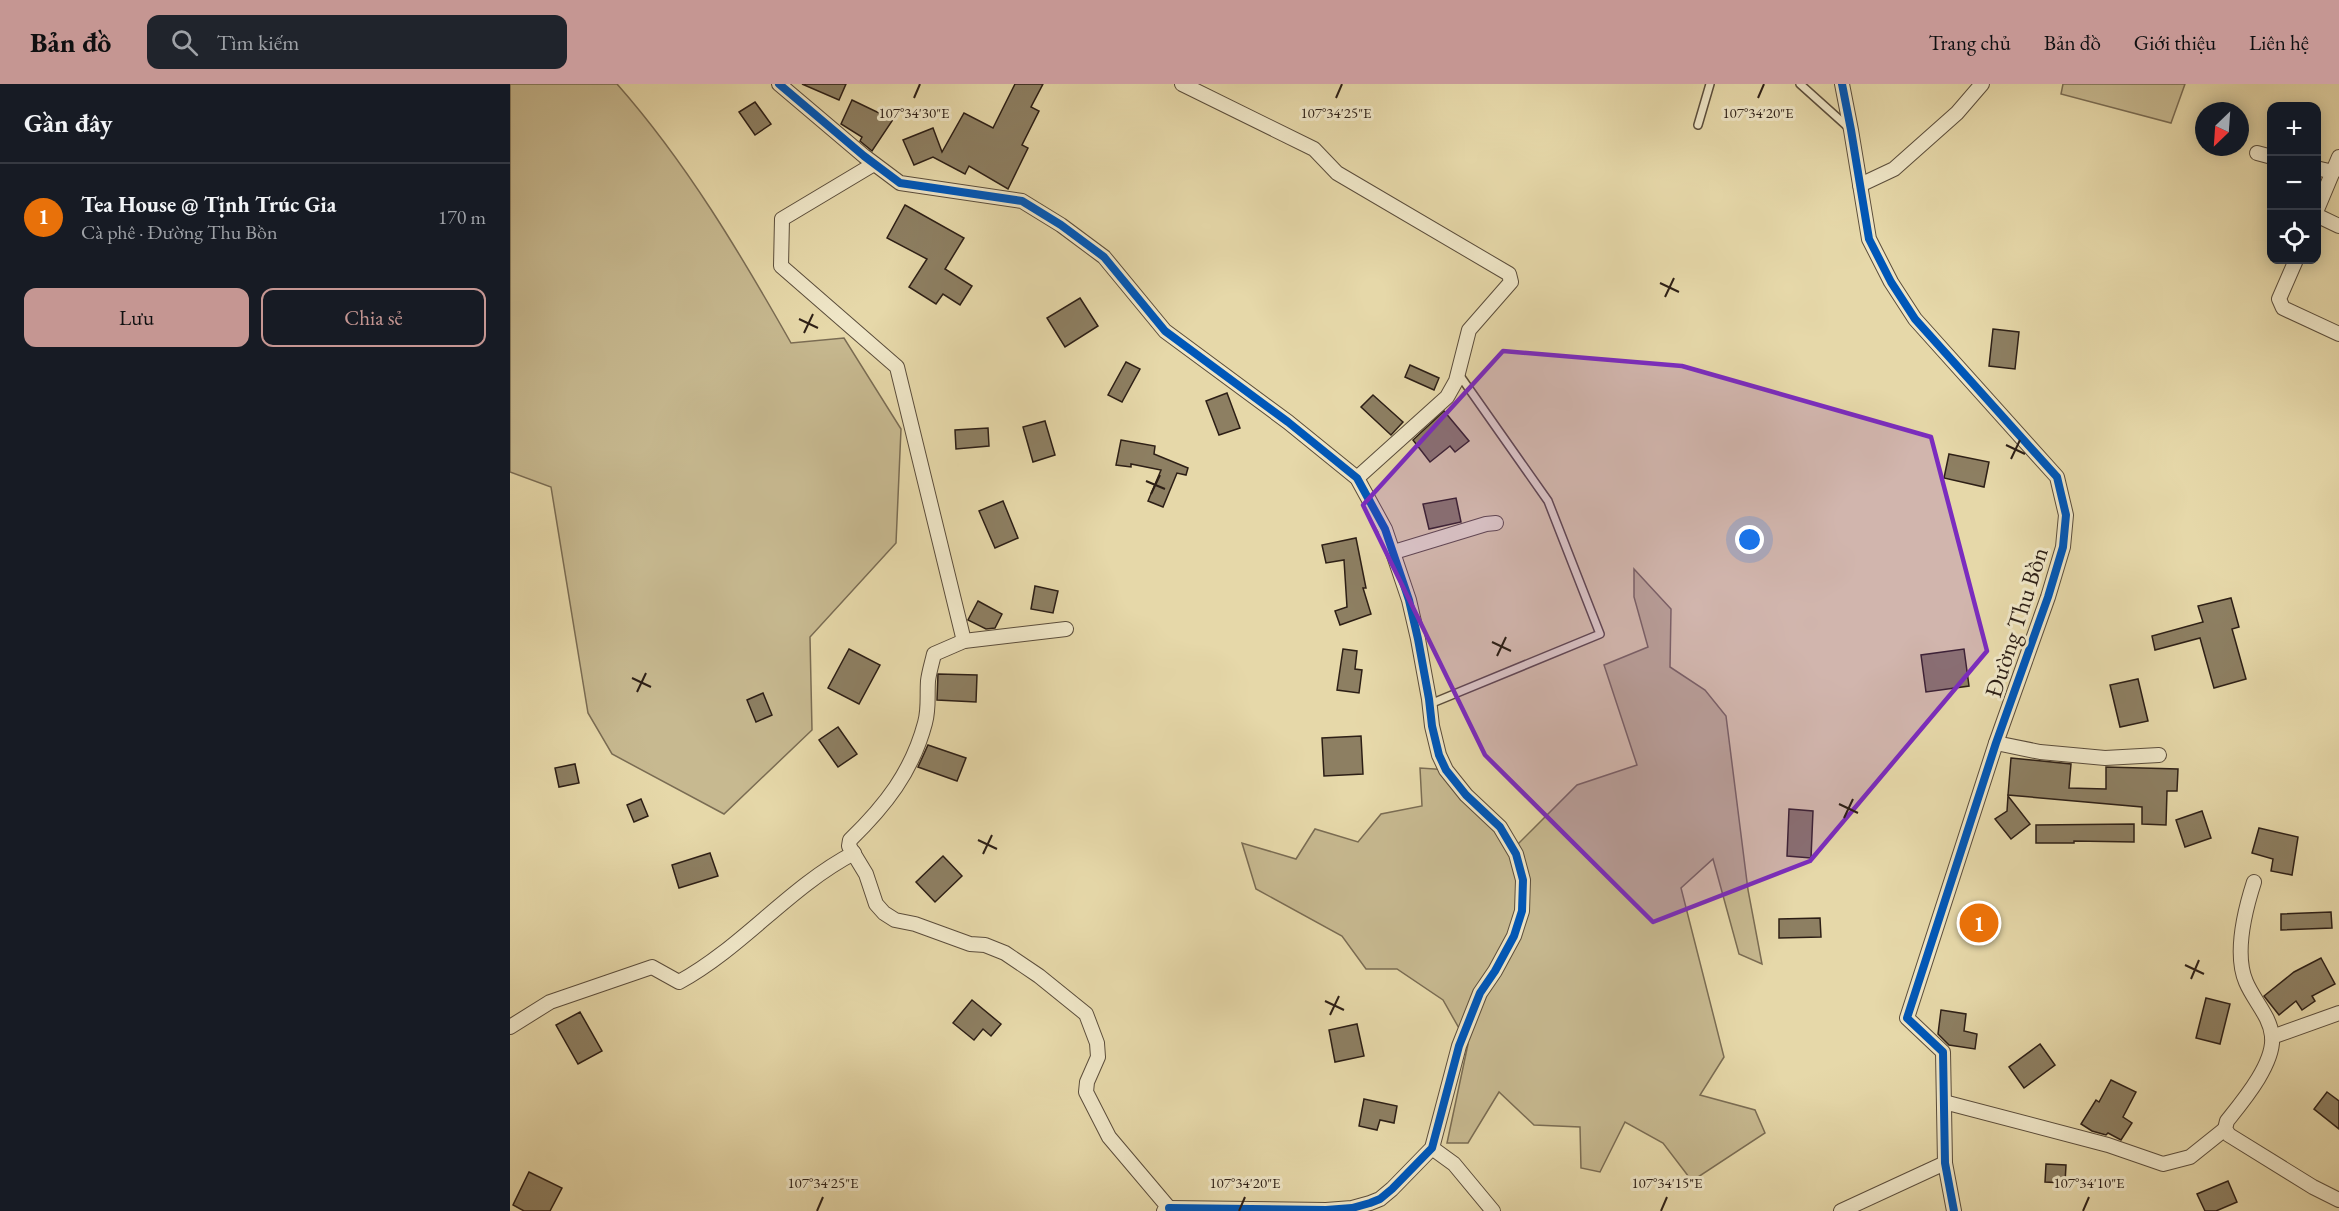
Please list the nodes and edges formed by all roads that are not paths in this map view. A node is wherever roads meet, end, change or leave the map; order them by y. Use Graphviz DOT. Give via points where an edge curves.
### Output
graph roads {
  1 [pos="779,84"];
  2 [pos="1182,84"];
  3 [pos="1710,84"];
  4 [pos="1800,84"];
  5 [pos="1842,84"];
  6 [pos="1982,84"];
  7 [pos="1698,125"];
  8 [pos="1851,130"];
  9 [pos="2257,153"];
  10 [pos="2268,156"];
  11 [pos="2339,157"];
  12 [pos="874,164"];
  13 [pos="2321,169"];
  14 [pos="2333,172"];
  15 [pos="1860,184"];
  16 [pos="2318,210"];
  17 [pos="2321,217"];
  18 [pos="2339,226"];
  19 [pos="2294,264"];
  20 [pos="2339,334"];
  21 [pos="1458,372"];
  22 [pos="1357,478"];
  23 [pos="1496,523"];
  24 [pos="1394,552"];
  25 [pos="1066,629"];
  26 [pos="964,640"];
  27 [pos="1430,704"];
  28 [pos="1996,743"];
  29 [pos="2159,755"];
  30 [pos="854,853"];
  31 [pos="2254,882"];
  32 [pos="2339,1013"];
  33 [pos="510,1027"];
  34 [pos="2272,1037"];
  35 [pos="1944,1101"];
  36 [pos="2225,1129"];
  37 [pos="1432,1148"];
  38 [pos="1945,1163"];
  39 [pos="2339,1199"];
  40 [pos="1167,1209"];
  41 [pos="1251,1210"];
  42 [pos="1492,1211"];
  43 [pos="1841,1211"];
  44 [pos="1954,1211"];
  1 -- 12 [label="street"];
  2 -- 21 [label="street" via="1314,148 1336,173 1509,273 1511,282 1469,330"];
  3 -- 7 [label="lane"];
  4 -- 8 [label="lane"];
  5 -- 8 [label="street, Đường Thu Bồn"];
  6 -- 15 [label="street" via="1957,113 1894,169"];
  8 -- 15 [label="street, Đường Thu Bồn"];
  9 -- 10 [label="street"];
  11 -- 14 [label="street"];
  12 -- 22 [label="street" via="900,183 1022,201 1061,225 1104,257 1165,331"];
  12 -- 26 [label="street" via="782,219 781,266 897,367"];
  13 -- 14 [label="street"];
  14 -- 16 [label="street"];
  15 -- 28 [label="street, Đường Thu Bồn" via="1869,239 1915,319 2057,477 2066,515 2063,547"];
  17 -- 18 [label="street"];
  19 -- 20 [label="street" via="2278,299 2283,308"];
  21 -- 22 [label="street" via="1446,397"];
  21 -- 27 [label="lane" via="1548,501 1600,634"];
  22 -- 24 [label="street"];
  23 -- 24 [label="street"];
  24 -- 27 [label="street" via="1418,639"];
  25 -- 26 [label="street"];
  26 -- 30 [label="street" via="934,654 925,724 913,758 888,801 850,840"];
  27 -- 37 [label="street" via="1439,755 1446,770 1500,827 1516,854 1523,880 1522,911 1514,936 1480,993 1460,1046"];
  28 -- 29 [label="street" via="2105,758"];
  28 -- 35 [label="street, Đường Thu Bồn" via="1906,1018 1943,1052"];
  30 -- 33 [label="street" via="829,866 726,951 679,982 652,967 550,1002"];
  30 -- 40 [label="street" via="876,904 884,913 895,920 1005,953 1086,1014 1097,1042 1098,1057 1086,1092 1109,1137"];
  31 -- 34 [label="street" via="2242,926 2245,981 2265,1014"];
  32 -- 34 [label="street"];
  34 -- 36 [label="street" via="2260,1077"];
  35 -- 36 [label="street" via="2108,1145 2163,1164 2190,1157"];
  35 -- 38 [label="street, Đường Thu Bồn"];
  36 -- 39 [label="street" via="2313,1187"];
  37 -- 41 [label="street" via="1392,1189 1370,1203 1326,1210"];
  37 -- 42 [label="street" via="1454,1164"];
  38 -- 43 [label="street"];
  38 -- 44 [label="street, Đường Thu Bồn"];
  40 -- 41 [label="street"];
}
